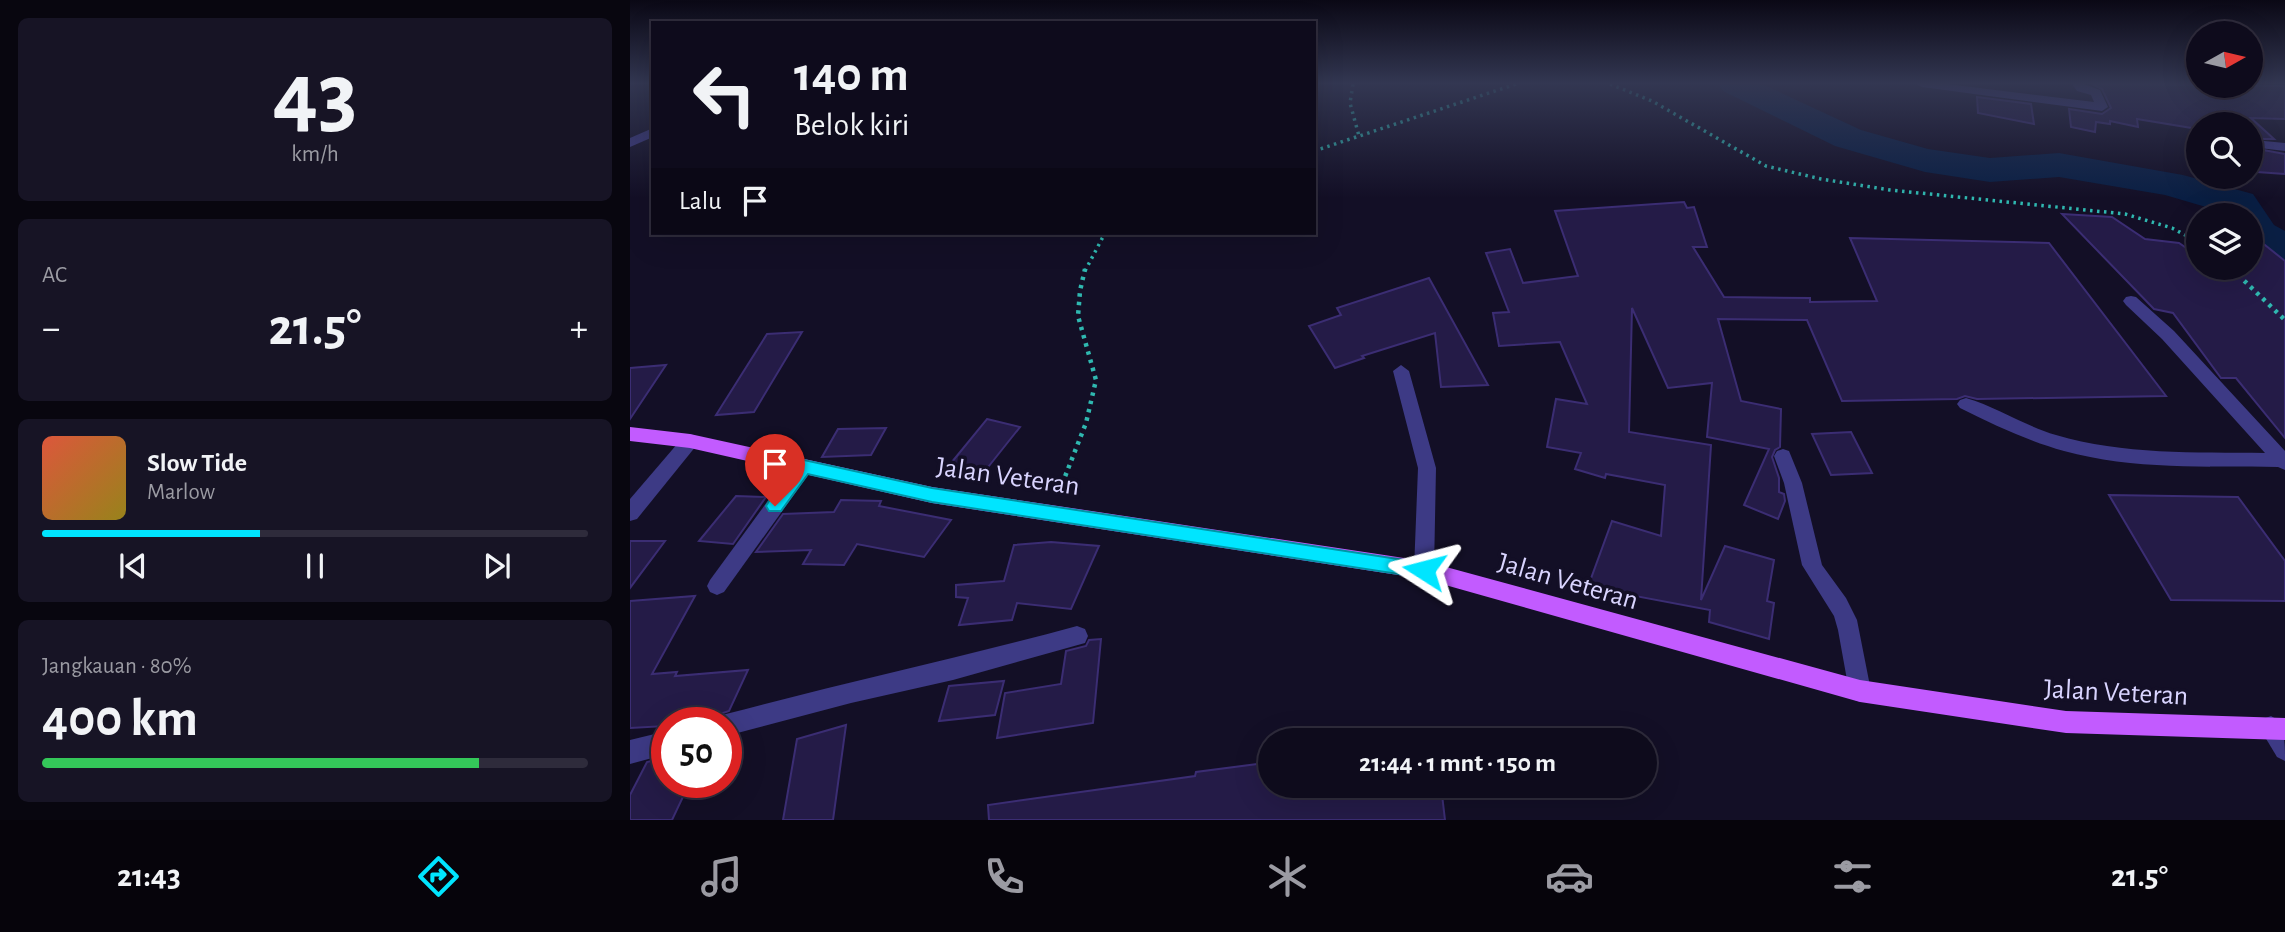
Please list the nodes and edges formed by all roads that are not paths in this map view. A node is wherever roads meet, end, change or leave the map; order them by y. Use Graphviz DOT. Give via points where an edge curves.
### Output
graph roads {
  1 [pos="651,133"];
  2 [pos="630,143"];
  3 [pos="2264,145"];
  4 [pos="2285,147"];
  5 [pos="2131,301"];
  6 [pos="1401,371"];
  7 [pos="1966,404"];
  8 [pos="630,434"];
  9 [pos="691,441"];
  10 [pos="1783,456"];
  11 [pos="2284,462"];
  12 [pos="804,466"];
  13 [pos="630,513"];
  14 [pos="1424,570"];
  15 [pos="717,586"];
  16 [pos="1077,636"];
  17 [pos="1860,691"];
  18 [pos="742,721"];
  19 [pos="2278,728"];
  20 [pos="651,746"];
  21 [pos="2285,749"];
  22 [pos="630,752"];
  1 -- 2 [label="street"];
  3 -- 4 [label="street"];
  5 -- 11 [label="street"];
  6 -- 14 [label="street" via="1427,468"];
  7 -- 11 [label="street" via="2014,428 2079,448 2170,459"];
  8 -- 9 [label="main road, Jalan Veteran"];
  9 -- 12 [label="main road, Jalan Veteran"];
  9 -- 13 [label="street"];
  10 -- 17 [label="street" via="1812,565 1847,623"];
  12 -- 14 [label="main road, Jalan Veteran" via="932,495"];
  12 -- 15 [label="street"];
  14 -- 17 [label="main road, Jalan Veteran"];
  16 -- 18 [label="street"];
  17 -- 19 [label="main road, Jalan Veteran" via="2066,722"];
  19 -- 21 [label="street"];
  20 -- 22 [label="street"];
}
